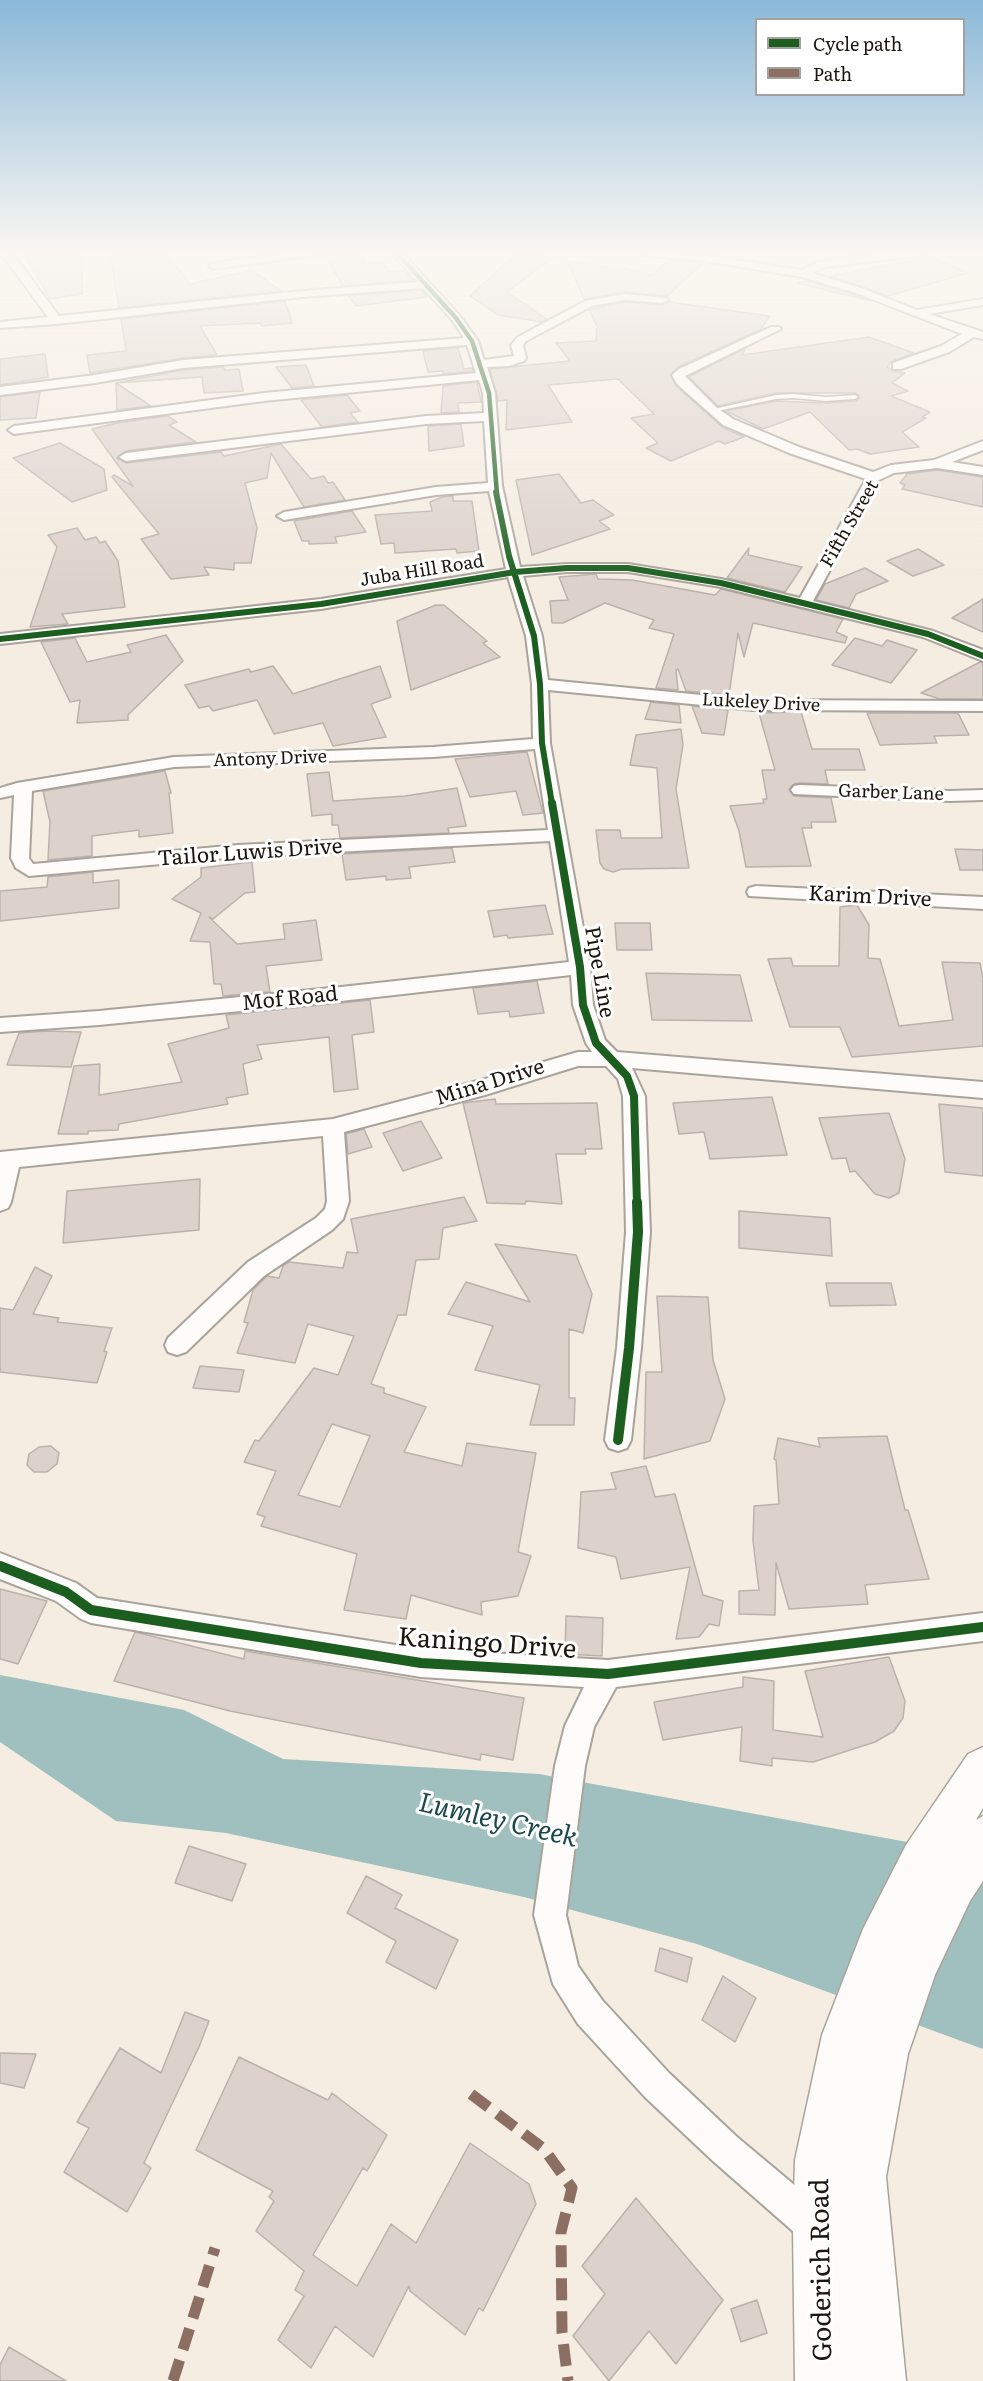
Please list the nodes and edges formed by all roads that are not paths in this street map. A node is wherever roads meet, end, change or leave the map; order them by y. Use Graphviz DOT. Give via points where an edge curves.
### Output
graph roads {
  1 [pos="194,363"];
  2 [pos="479,363"];
  3 [pos="505,363"];
  4 [pos="703,363"];
  5 [pos="905,363"];
  6 [pos="897,366"];
  7 [pos="481,370"];
  8 [pos="0,391"];
  9 [pos="855,397"];
  10 [pos="712,410"];
  11 [pos="490,417"];
  12 [pos="14,430"];
  13 [pos="983,445"];
  14 [pos="126,457"];
  15 [pos="937,464"];
  16 [pos="983,471"];
  17 [pos="874,477"];
  18 [pos="495,486"];
  19 [pos="285,516"];
  20 [pos="515,572"];
  21 [pos="804,604"];
  22 [pos="0,639"];
  23 [pos="983,656"];
  24 [pos="540,684"];
  25 [pos="983,706"];
  26 [pos="542,743"];
  27 [pos="23,787"];
  28 [pos="800,790"];
  29 [pos="0,794"];
  30 [pos="983,795"];
  31 [pos="557,835"];
  32 [pos="756,892"];
  33 [pos="983,903"];
  34 [pos="580,967"];
  35 [pos="0,1025"];
  36 [pos="611,1059"];
  37 [pos="983,1090"];
  38 [pos="333,1127"];
  39 [pos="5,1160"];
  40 [pos="0,1202"];
  41 [pos="177,1345"];
  42 [pos="618,1440"];
  43 [pos="0,1566"];
  44 [pos="983,1627"];
  45 [pos="609,1674"];
  46 [pos="983,1769"];
  47 [pos="983,1839"];
  48 [pos="841,2168"];
  49 [pos="819,2229"];
  50 [pos="823,2381"];
  51 [pos="878,2381"];
  1 -- 8 [label="street"];
  2 -- 7 [label="street, Pipe Line"];
  3 -- 7 [label="street"];
  4 -- 10 [label="street" via="678,375"];
  5 -- 6 [label="street"];
  7 -- 11 [label="street, Pipe Line" via="489,393"];
  7 -- 12 [label="street"];
  9 -- 10 [label="lane" via="776,397"];
  10 -- 17 [label="street" via="728,422 794,450"];
  11 -- 14 [label="street" via="426,420"];
  11 -- 18 [label="street, Pipe Line"];
  13 -- 15 [label="street"];
  15 -- 16 [label="street, Fifth Street"];
  15 -- 17 [label="street, Fifth Street" via="891,469"];
  17 -- 21 [label="street, Fifth Street"];
  18 -- 19 [label="street" via="436,491"];
  18 -- 20 [label="street, Pipe Line"];
  20 -- 21 [label="street, Juba Hill Road" via="628,568 721,583"];
  20 -- 22 [label="street, Juba Hill Road" via="321,604"];
  20 -- 24 [label="street, Pipe Line" via="534,636"];
  21 -- 23 [label="street, Juba Hill Road" via="928,634"];
  24 -- 25 [label="street, Lukeley Drive" via="753,705"];
  24 -- 26 [label="street, Pipe Line"];
  26 -- 27 [label="street, Antony Drive" via="174,762"];
  26 -- 31 [label="street, Pipe Line"];
  27 -- 29 [label="street, Antony Drive"];
  27 -- 31 [label="street, Tailor Luwis Drive" via="20,858 30,870 39,871 238,851"];
  28 -- 30 [label="street, Garber Lane"];
  31 -- 34 [label="street, Pipe Line"];
  32 -- 33 [label="street, Karim Drive"];
  34 -- 35 [label="street, Mof Road"];
  34 -- 36 [label="street, Pipe Line" via="586,1015 596,1043"];
  36 -- 37 [label="street, Mina Drive"];
  36 -- 38 [label="street, Mina Drive" via="578,1059 552,1065"];
  36 -- 42 [label="street, Pipe Line" via="627,1076 634,1096 638,1232"];
  38 -- 39 [label="street, Mina Drive"];
  38 -- 41 [label="street" via="338,1201 335,1213 256,1269"];
  39 -- 40 [label="street"];
  43 -- 45 [label="street, Kaningo Drive" via="66,1592 91,1610 421,1663"];
  44 -- 45 [label="street, Kaningo Drive"];
  45 -- 49 [label="street" via="583,1718 570,1766 550,1915 564,1973 590,2012 657,2085"];
  46 -- 48 [label="main road" via="922,1861 880,1946 846,2035"];
  47 -- 48 [label="main road" via="954,1885 914,1967"];
  48 -- 49 [label="main road, Goderich Road"];
  48 -- 51 [label="main road, Goderich Road"];
  49 -- 50 [label="main road, Goderich Road"];
}
